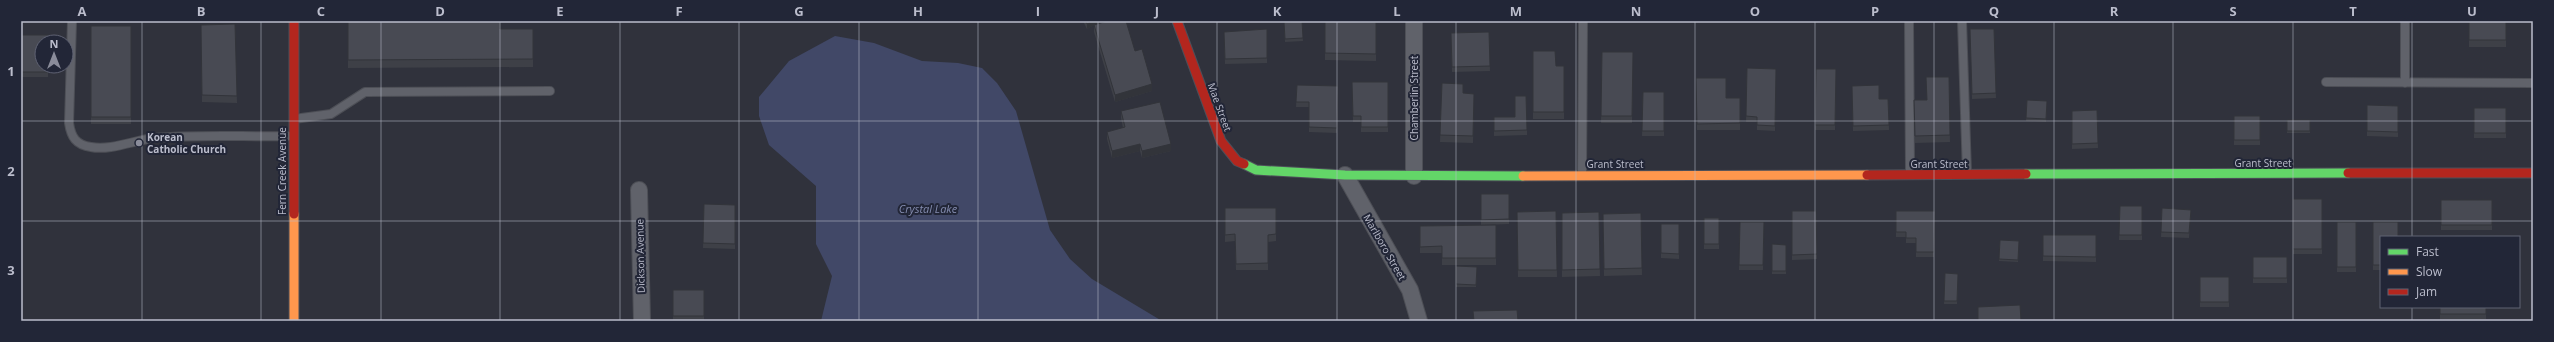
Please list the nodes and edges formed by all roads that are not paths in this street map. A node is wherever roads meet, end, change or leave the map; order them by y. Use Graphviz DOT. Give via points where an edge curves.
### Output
graph roads {
  1 [pos="72,21"];
  2 [pos="294,21"];
  3 [pos="1177,21"];
  4 [pos="1414,21"];
  5 [pos="1908,21"];
  6 [pos="1962,21"];
  7 [pos="2405,21"];
  8 [pos="1583,22"];
  9 [pos="2326,82"];
  10 [pos="2405,83"];
  11 [pos="2533,83"];
  12 [pos="550,90"];
  13 [pos="293,119"];
  14 [pos="293,136"];
  15 [pos="2533,173"];
  16 [pos="1967,174"];
  17 [pos="1345,175"];
  18 [pos="1582,175"];
  19 [pos="1910,175"];
  20 [pos="1414,176"];
  21 [pos="639,190"];
  22 [pos="294,321"];
  23 [pos="642,321"];
  24 [pos="1419,321"];
  1 -- 14 [label="lane" via="69,123 71,134 77,143 98,148 154,138"];
  2 -- 13 [label="street, Fern Creek Avenue"];
  3 -- 17 [label="street, Mae Street" via="1221,141 1237,160 1256,170"];
  4 -- 20 [label="street, Chamberlin Street"];
  5 -- 19 [label="lane"];
  6 -- 16 [label="lane"];
  7 -- 10 [label="lane"];
  8 -- 18 [label="lane"];
  9 -- 10 [label="lane"];
  10 -- 11 [label="lane"];
  12 -- 13 [label="lane" via="365,92 331,114"];
  13 -- 14 [label="street, Fern Creek Avenue"];
  14 -- 22 [label="street, Fern Creek Avenue"];
  15 -- 16 [label="street, Grant Street"];
  16 -- 19 [label="street, Grant Street"];
  17 -- 20 [label="street, Grant Street"];
  17 -- 24 [label="street, Marlboro Street" via="1410,290"];
  18 -- 19 [label="street, Grant Street"];
  18 -- 20 [label="street, Grant Street"];
  21 -- 23 [label="street, Dickson Avenue"];
}
